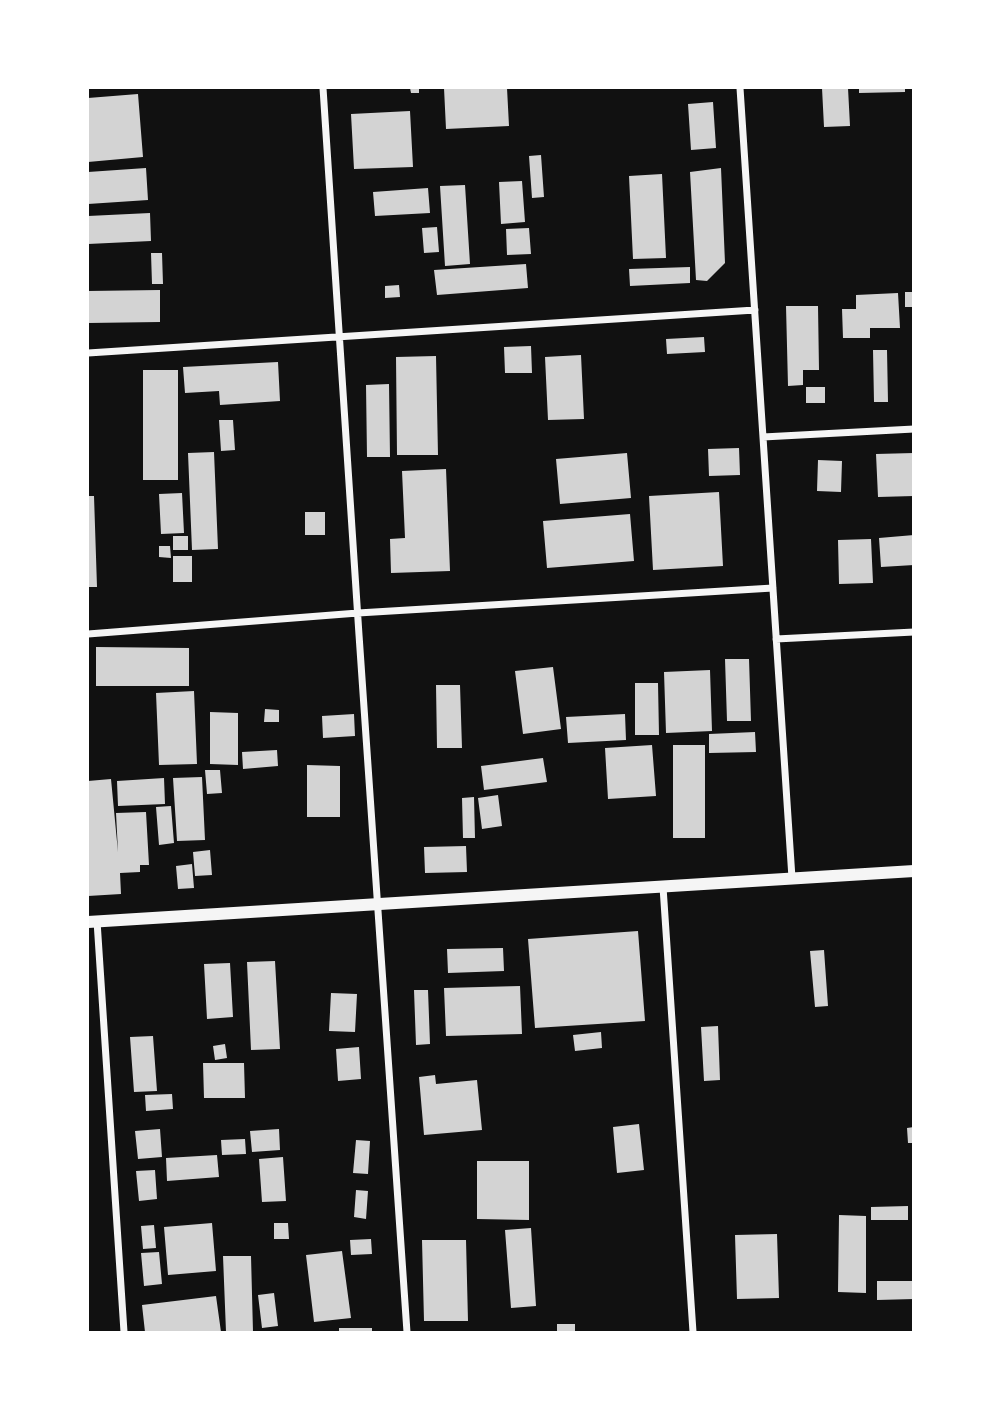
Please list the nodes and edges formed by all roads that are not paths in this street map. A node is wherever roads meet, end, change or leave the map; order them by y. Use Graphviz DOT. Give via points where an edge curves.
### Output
graph roads {
  1 [pos="323,88"];
  2 [pos="740,88"];
  3 [pos="755,310"];
  4 [pos="338,337"];
  5 [pos="88,353"];
  6 [pos="914,429"];
  7 [pos="763,437"];
  8 [pos="773,588"];
  9 [pos="358,613"];
  10 [pos="914,632"];
  11 [pos="88,634"];
  12 [pos="776,639"];
  13 [pos="914,871"];
  14 [pos="792,878"];
  15 [pos="663,887"];
  16 [pos="379,904"];
  17 [pos="92,921"];
  18 [pos="124,1332"];
  19 [pos="407,1332"];
  20 [pos="693,1332"];
  1 -- 4 [label="street"];
  2 -- 3 [label="street"];
  3 -- 4 [label="street"];
  3 -- 7 [label="street"];
  4 -- 5 [label="street"];
  4 -- 9 [label="street"];
  6 -- 7 [label="street"];
  7 -- 8 [label="street"];
  8 -- 9 [label="street"];
  8 -- 12 [label="street"];
  9 -- 11 [label="street"];
  9 -- 16 [label="street"];
  10 -- 12 [label="street"];
  12 -- 14 [label="street"];
  13 -- 14 [label="street"];
  14 -- 15 [label="street"];
  15 -- 16 [label="street"];
  15 -- 20 [label="street"];
  16 -- 17 [label="street"];
  16 -- 19 [label="street"];
  17 -- 18 [label="street"];
}
